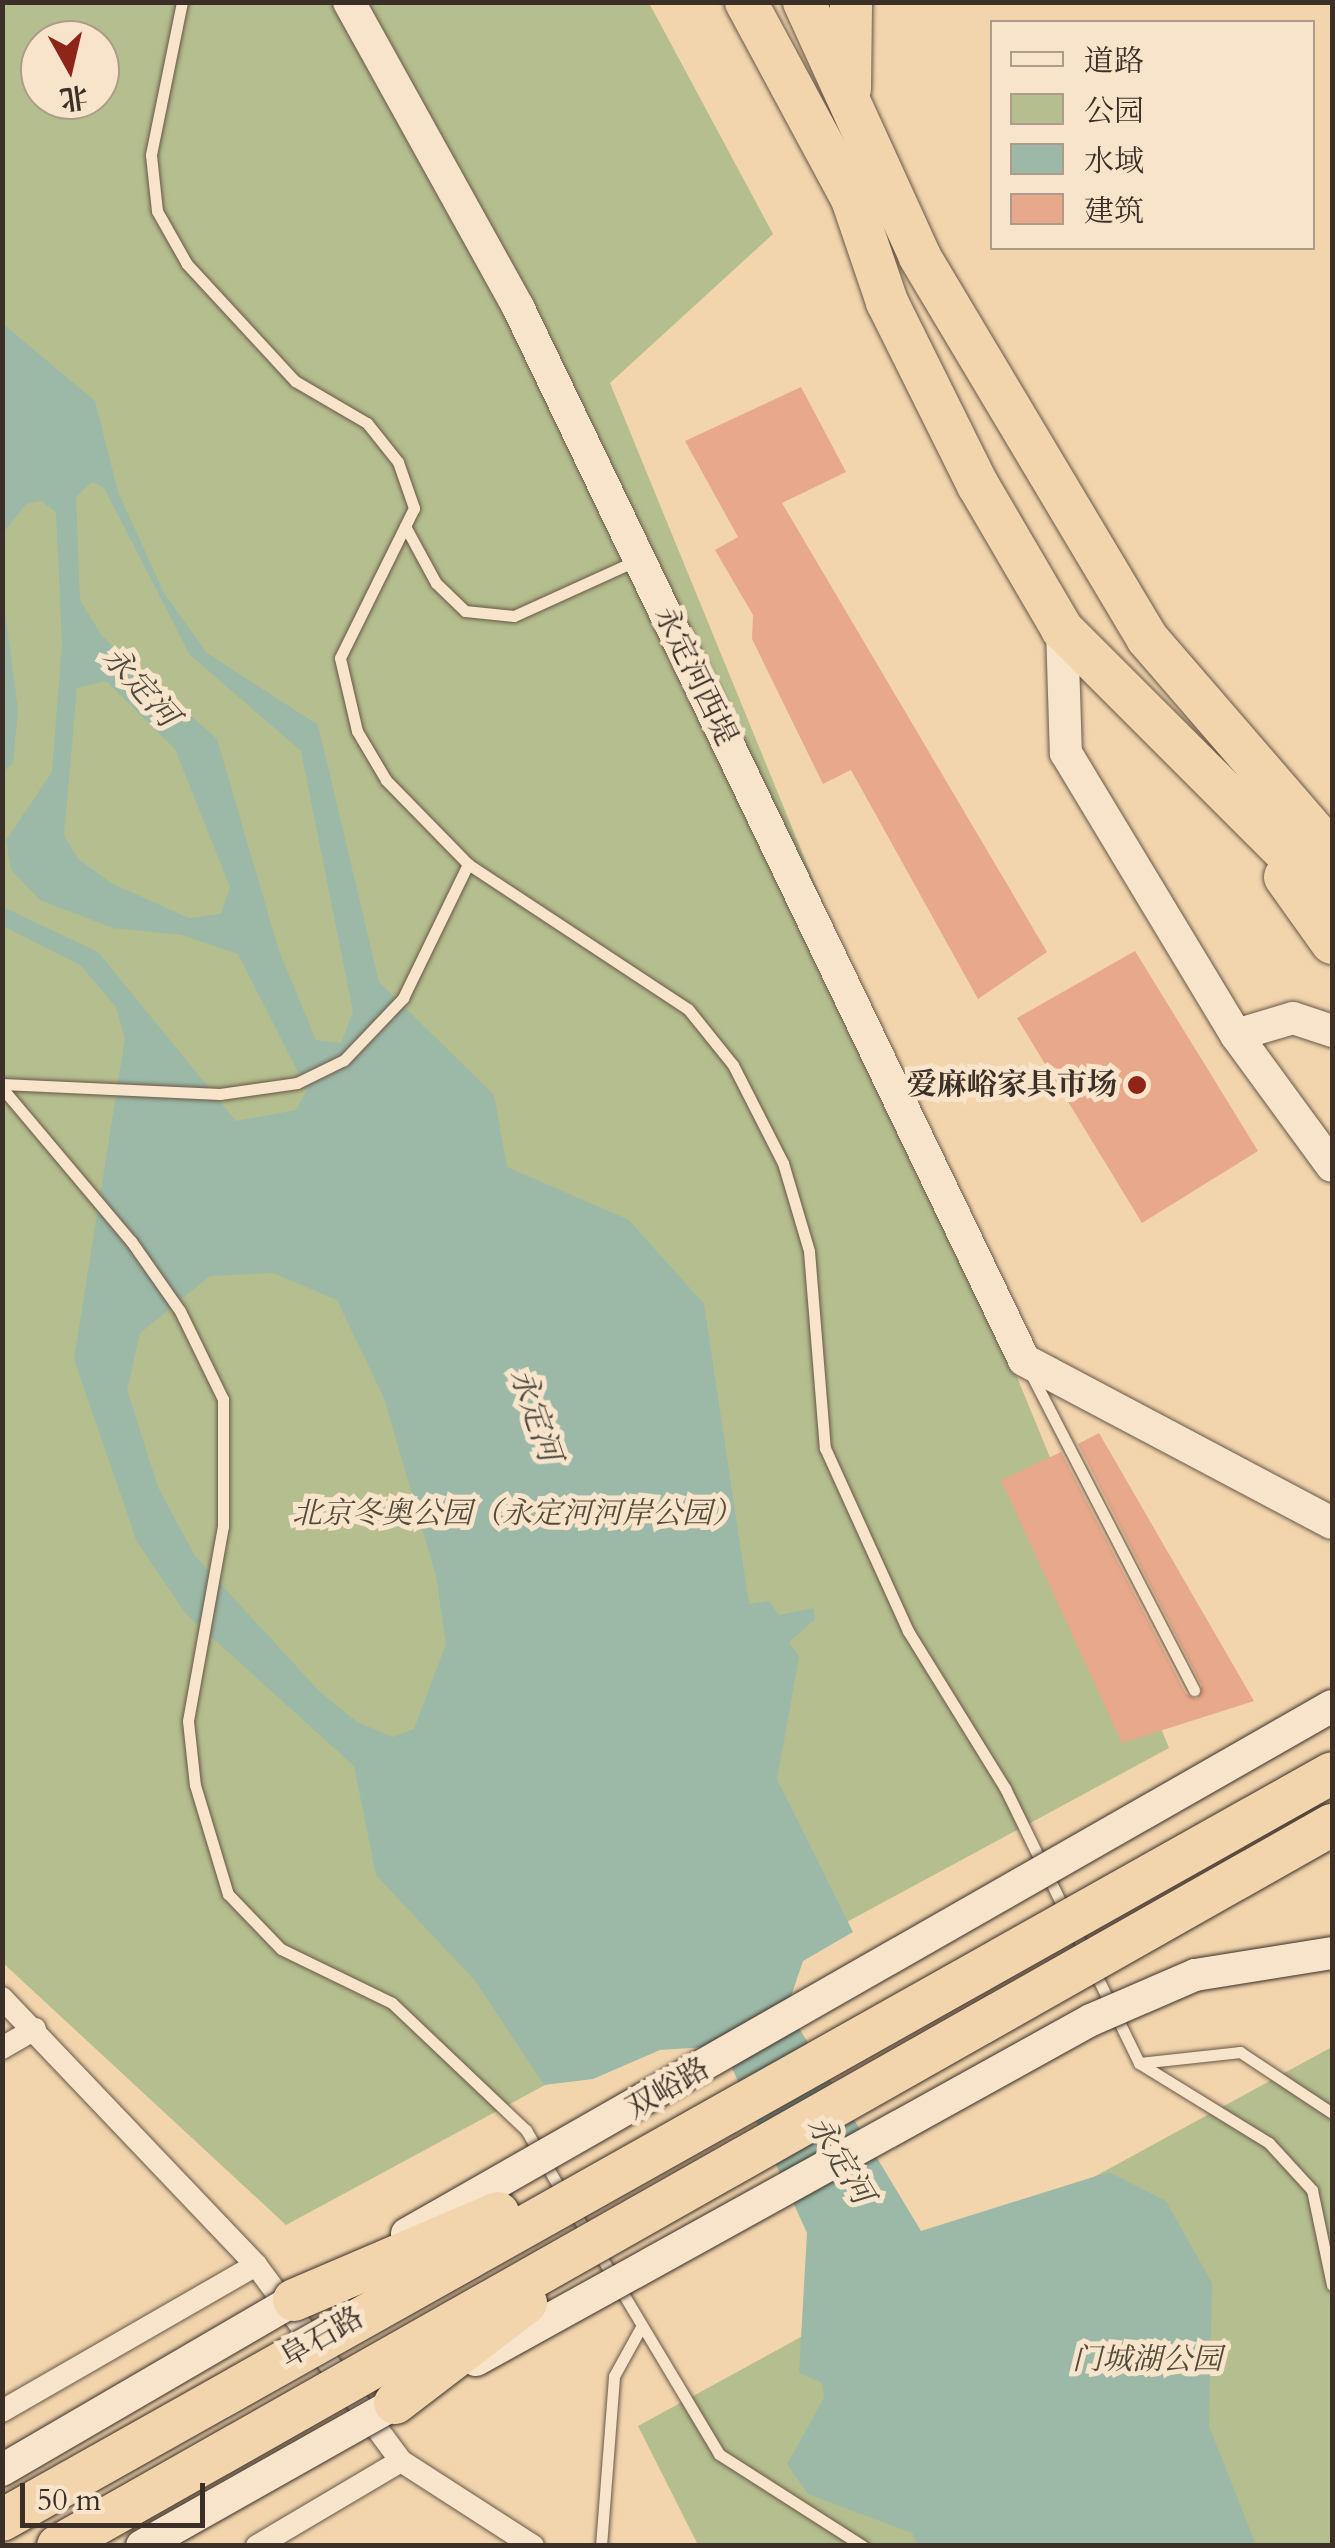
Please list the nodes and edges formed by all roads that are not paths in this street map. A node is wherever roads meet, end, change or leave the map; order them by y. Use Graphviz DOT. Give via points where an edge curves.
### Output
graph roads {
  1 [pos="182,2"];
  2 [pos="349,2"];
  3 [pos="746,2"];
  4 [pos="784,2"];
  5 [pos="804,2"];
  6 [pos="852,2"];
  7 [pos="851,104"];
  8 [pos="852,200"];
  9 [pos="405,526"];
  10 [pos="639,559"];
  11 [pos="1062,629"];
  12 [pos="1236,775"];
  13 [pos="1332,822"];
  14 [pos="1332,852"];
  15 [pos="468,864"];
  16 [pos="1332,899"];
  17 [pos="1332,944"];
  18 [pos="1332,1031"];
  19 [pos="1236,1035"];
  20 [pos="2,1086"];
  21 [pos="1332,1166"];
  22 [pos="1024,1360"];
  23 [pos="1332,1523"];
  24 [pos="1194,1690"];
  25 [pos="1332,1706"];
  26 [pos="1323,1775"];
  27 [pos="1323,1833"];
  28 [pos="1332,1952"];
  29 [pos="2,1998"];
  30 [pos="35,2030"];
  31 [pos="2,2048"];
  32 [pos="1139,2063"];
  33 [pos="1332,2112"];
  34 [pos="642,2156"];
  35 [pos="607,2236"];
  36 [pos="256,2265"];
  37 [pos="1332,2285"];
  38 [pos="294,2300"];
  39 [pos="641,2327"];
  40 [pos="394,2404"];
  41 [pos="2,2411"];
  42 [pos="401,2461"];
  43 [pos="2,2470"];
  44 [pos="2,2520"];
  45 [pos="58,2546"];
  46 [pos="142,2546"];
  47 [pos="257,2546"];
  48 [pos="533,2546"];
  49 [pos="600,2546"];
  50 [pos="864,2546"];
  1 -- 9 [label="lane" via="150,155 157,212 187,264 295,381 367,424 398,462 414,508"];
  2 -- 10 [label="street, 永定河西堤" via="518,307"];
  3 -- 8 [label="highway"];
  4 -- 8 [label="highway"];
  5 -- 7 [label="highway"];
  6 -- 7 [label="highway"];
  7 -- 12 [label="highway" via="920,257 1146,638"];
  8 -- 11 [label="highway" via="888,302 978,485"];
  9 -- 10 [label="lane" via="436,583 465,611 514,616"];
  9 -- 15 [label="lane" via="340,658 342,686 386,780"];
  10 -- 22 [label="street, 永定河西堤"];
  11 -- 12 [label="highway"];
  11 -- 19 [label="street" via="1066,753"];
  12 -- 13 [label="highway"];
  12 -- 14 [label="highway"];
  12 -- 16 [label="highway"];
  12 -- 17 [label="highway"];
  15 -- 20 [label="lane" via="403,998 344,1060 297,1083 220,1094"];
  15 -- 32 [label="lane" via="688,1010 733,1065 783,1163 808,1251 818,1415 846,1504 908,1630 1005,1788"];
  18 -- 19 [label="street" via="1293,1018"];
  19 -- 21 [label="street"];
  20 -- 39 [label="lane" via="180,1311 222,1399 223,1526 188,1721 195,1785 228,1894 280,1949 392,2003 526,2130"];
  22 -- 23 [label="street"];
  22 -- 24 [label="lane"];
  25 -- 38 [label="street, 双峪路, bridge"];
  26 -- 34 [label="highway, 双峪路, bridge"];
  27 -- 35 [label="highway, bridge"];
  28 -- 40 [label="street, bridge" via="1195,1975 1092,2020"];
  29 -- 30 [label="street"];
  30 -- 31 [label="street"];
  30 -- 36 [label="street"];
  32 -- 33 [label="lane" via="1240,2052"];
  32 -- 37 [label="lane" via="1269,2143 1312,2190"];
  34 -- 38 [label="highway, bridge"];
  34 -- 44 [label="highway, 阜石路, bridge"];
  35 -- 40 [label="highway, bridge"];
  35 -- 45 [label="highway, 阜石路, bridge"];
  36 -- 41 [label="street"];
  36 -- 42 [label="street"];
  38 -- 43 [label="street, 双峪路, bridge"];
  39 -- 49 [label="lane" via="614,2376"];
  39 -- 50 [label="lane" via="719,2454"];
  40 -- 46 [label="street, bridge"];
  42 -- 47 [label="street"];
  42 -- 48 [label="street"];
}
